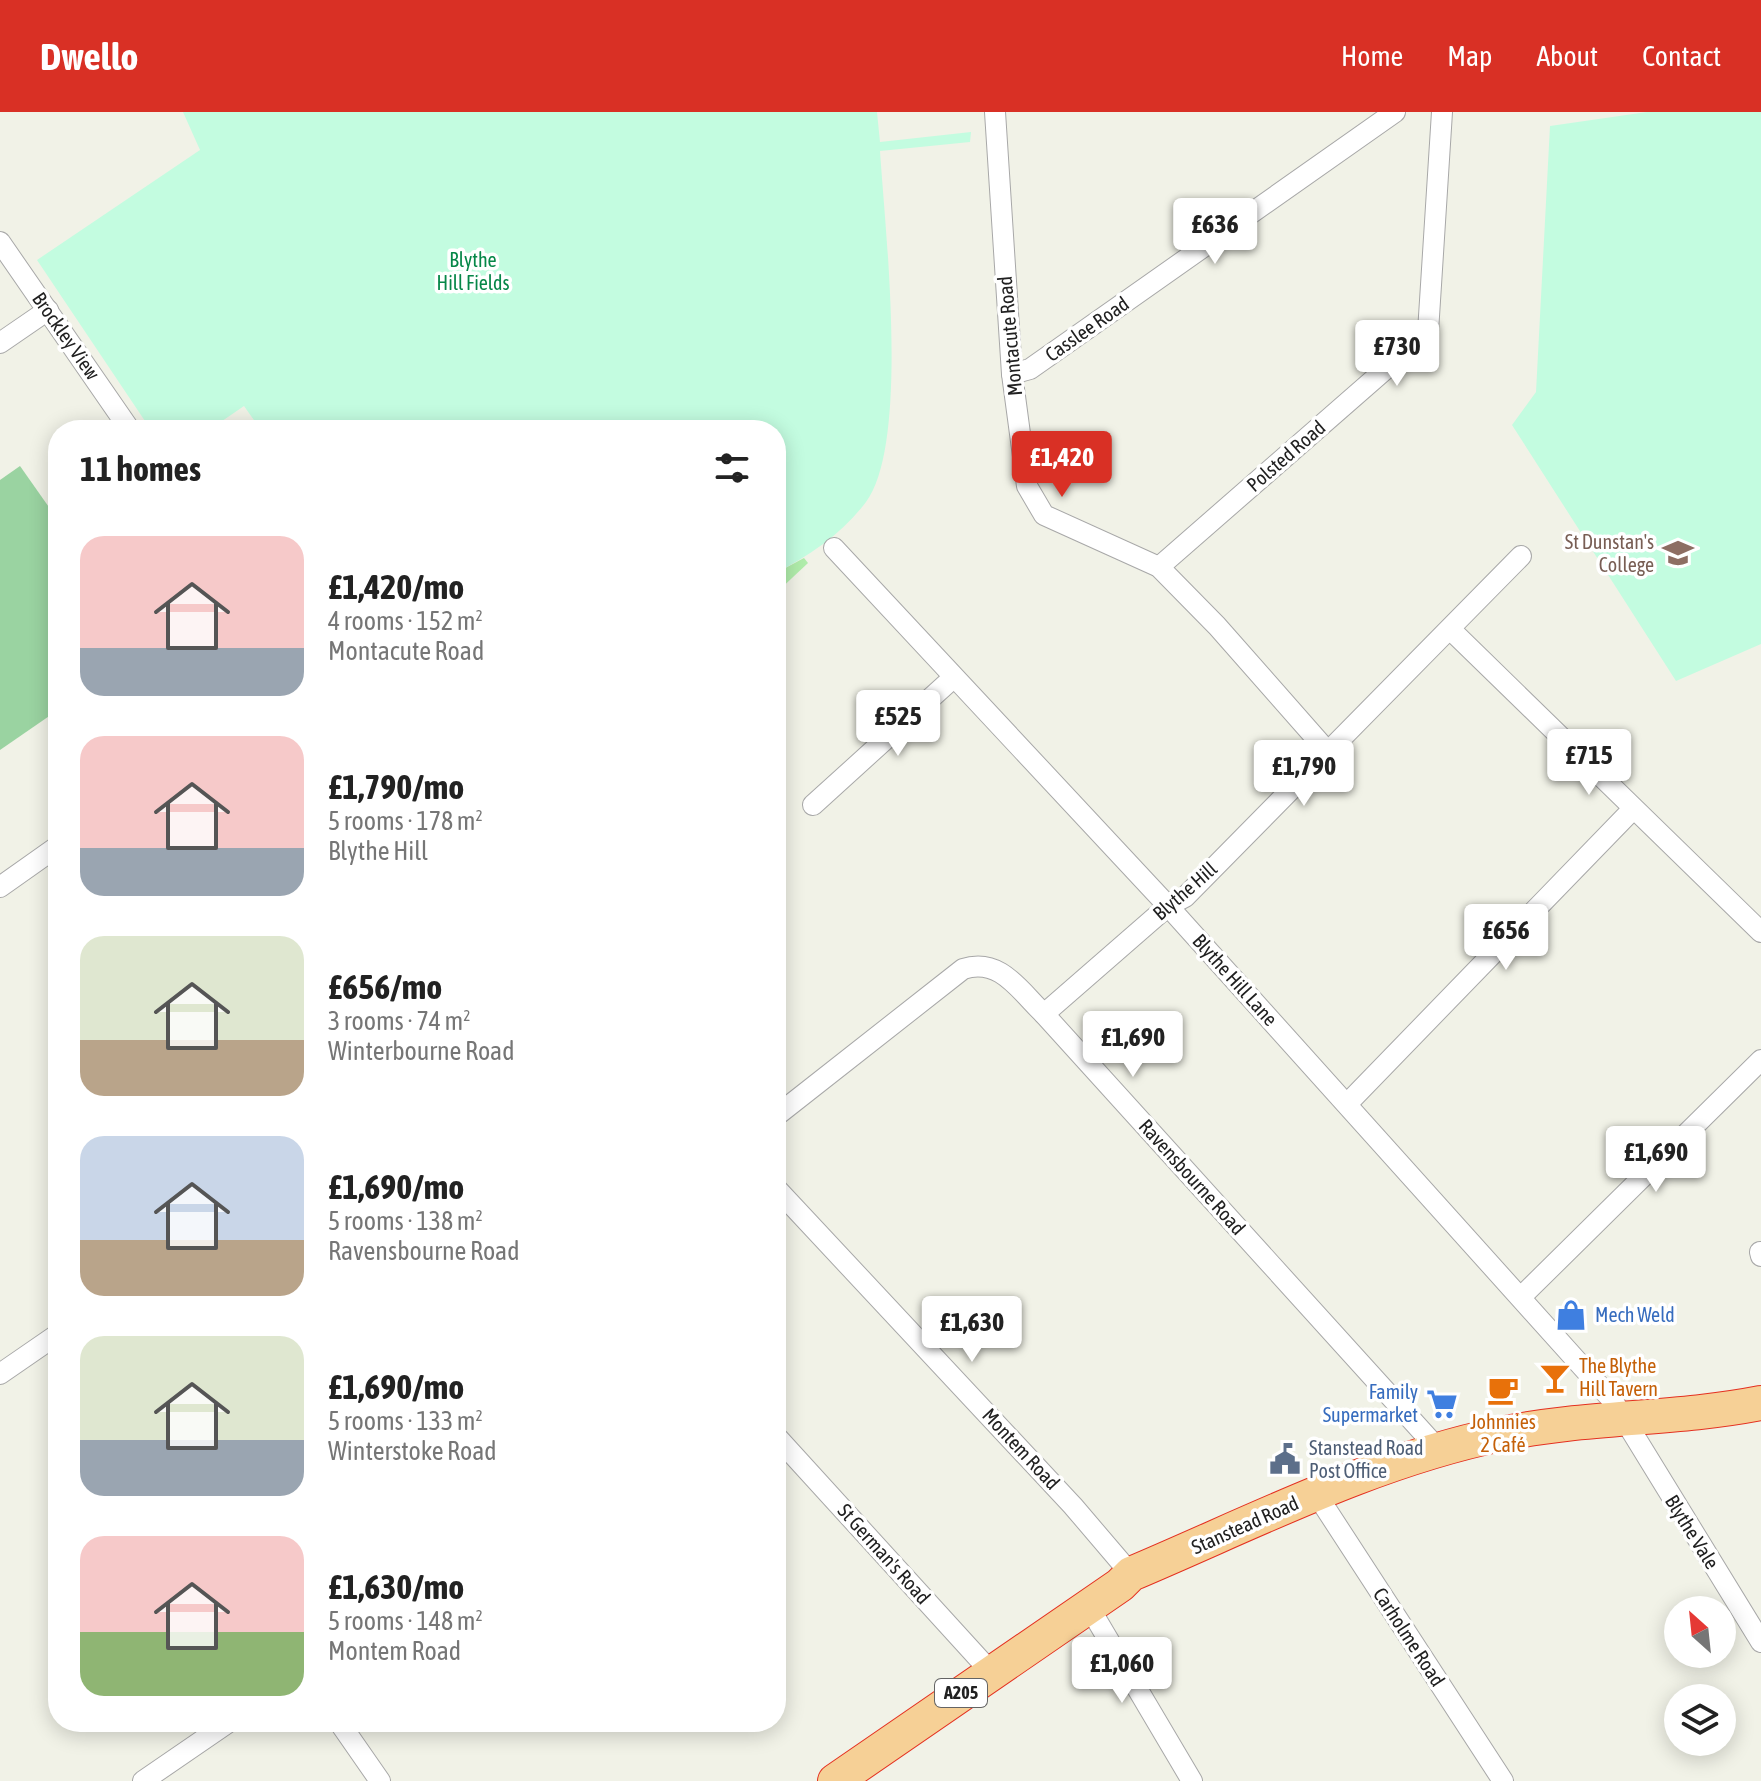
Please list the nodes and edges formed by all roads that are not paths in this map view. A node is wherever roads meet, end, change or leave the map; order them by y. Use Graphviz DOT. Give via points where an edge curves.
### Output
graph roads {
  1 [pos="995,112"];
  2 [pos="1395,112"];
  3 [pos="1442,112"];
  4 [pos="0,242"];
  5 [pos="48,310"];
  6 [pos="0,343"];
  7 [pos="1012,374"];
  8 [pos="123,420"];
  9 [pos="834,548"];
  10 [pos="1521,556"];
  11 [pos="1159,567"];
  12 [pos="1450,629"];
  13 [pos="953,678"];
  14 [pos="1328,752"];
  15 [pos="813,805"];
  16 [pos="1633,809"];
  17 [pos="48,853"];
  18 [pos="0,887"];
  19 [pos="1168,906"];
  20 [pos="1761,932"];
  21 [pos="1044,1014"];
  22 [pos="1761,1060"];
  23 [pos="1347,1104"];
  24 [pos="786,1108"];
  25 [pos="786,1199"];
  26 [pos="1521,1297"];
  27 [pos="48,1341"];
  28 [pos="0,1374"];
  29 [pos="1761,1403"];
  30 [pos="1627,1419"];
  31 [pos="786,1447"];
  32 [pos="1438,1449"];
  33 [pos="1315,1492"];
  34 [pos="1131,1574"];
  35 [pos="1089,1607"];
  36 [pos="1761,1642"];
  37 [pos="991,1672"];
  38 [pos="214,1732"];
  39 [pos="346,1732"];
  40 [pos="847,1778"];
  41 [pos="143,1781"];
  42 [pos="380,1781"];
  43 [pos="1192,1781"];
  44 [pos="1503,1781"];
  1 -- 7 [label="street, Montacute Road"];
  2 -- 7 [label="street, Casslee Road" via="1030,369"];
  3 -- 11 [label="street, Polsted Road" via="1428,332"];
  4 -- 5 [label="street, Brockley View"];
  5 -- 6 [label="street"];
  5 -- 8 [label="street, Brockley View"];
  7 -- 11 [label="street, Montacute Road" via="1027,486 1044,515"];
  9 -- 13 [label="street, Blythe Hill Lane"];
  10 -- 12 [label="street, Blythe Hill"];
  11 -- 14 [label="street, Montacute Road"];
  12 -- 14 [label="street, Blythe Hill"];
  12 -- 16 [label="street"];
  13 -- 15 [label="street"];
  13 -- 19 [label="street, Blythe Hill Lane"];
  14 -- 19 [label="street, Blythe Hill" via="1185,897"];
  16 -- 20 [label="street"];
  16 -- 23 [label="street"];
  17 -- 18 [label="street"];
  19 -- 21 [label="street, Blythe Hill"];
  19 -- 23 [label="street, Blythe Hill Lane"];
  21 -- 24 [label="street, Ravensbourne Road" via="997,969 981,964 963,969"];
  21 -- 32 [label="street, Ravensbourne Road"];
  22 -- 26 [label="street"];
  23 -- 26 [label="street, Blythe Hill Lane"];
  25 -- 34 [label="street, Montem Road"];
  26 -- 30 [label="street, Blythe Hill Lane"];
  27 -- 28 [label="street"];
  29 -- 30 [label="highway, Stanstead Road / A205"];
  30 -- 32 [label="highway, Stanstead Road / A205" via="1563,1422"];
  30 -- 36 [label="street, Blythe Vale"];
  31 -- 37 [label="street, St German's Road"];
  32 -- 33 [label="highway, Stanstead Road / A205"];
  33 -- 34 [label="highway, Stanstead Road / A205"];
  33 -- 44 [label="street, Carholme Road"];
  34 -- 35 [label="highway, Stanstead Road / A205"];
  35 -- 37 [label="highway, Stanstead Road / A205"];
  35 -- 43 [label="street"];
  37 -- 40 [label="highway, Stanstead Road / A205"];
  38 -- 41 [label="street"];
  39 -- 42 [label="street"];
}
